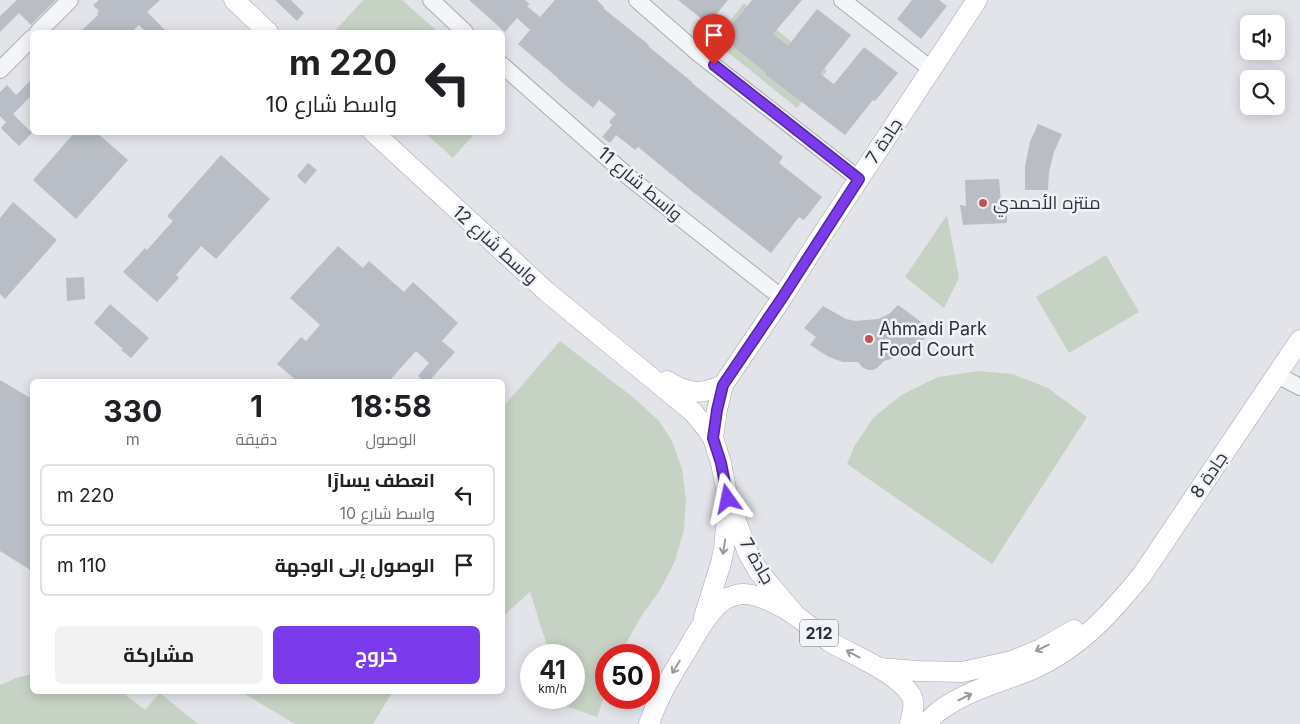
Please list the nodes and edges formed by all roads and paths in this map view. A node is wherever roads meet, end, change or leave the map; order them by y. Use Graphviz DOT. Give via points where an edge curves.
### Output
graph roads {
  1 [pos="70,0"];
  2 [pos="234,0"];
  3 [pos="431,0"];
  4 [pos="637,0"];
  5 [pos="842,0"];
  6 [pos="977,0"];
  7 [pos="40,30"];
  8 [pos="266,30"];
  9 [pos="464,30"];
  10 [pos="30,40"];
  11 [pos="505,68"];
  12 [pos="931,69"];
  13 [pos="0,70"];
  14 [pos="376,135"];
  15 [pos="859,179"];
  16 [pos="782,298"];
  17 [pos="1300,340"];
  18 [pos="621,352"];
  19 [pos="1287,372"];
  20 [pos="723,385"];
  21 [pos="1300,387"];
  22 [pos="713,438"];
  23 [pos="728,499"];
  24 [pos="1115,608"];
  25 [pos="797,616"];
  26 [pos="701,626"];
  27 [pos="878,668"];
  28 [pos="649,724"];
  29 [pos="910,724"];
  30 [pos="925,724"];
  1 -- 7 [label="street"];
  2 -- 8 [label="main road"];
  3 -- 9 [label="street"];
  4 -- 15 [label="street" via="699,54"];
  5 -- 12 [label="street"];
  6 -- 12 [label="main road, جادة 7"];
  10 -- 13 [label="street"];
  11 -- 16 [label="street, واسط شارع 11" via="630,178"];
  12 -- 15 [label="main road, جادة 7"];
  14 -- 18 [label="main road, واسط شارع 12" via="548,292"];
  15 -- 16 [label="main road, جادة 7"];
  16 -- 20 [label="main road, جادة 7"];
  17 -- 19 [label="main road, جادة 8"];
  18 -- 20 [label="main road, واسط شارع 12" via="692,393 710,391"];
  18 -- 22 [label="main road, واسط شارع 12" via="693,412"];
  19 -- 21 [label="street"];
  19 -- 24 [label="main road, جادة 8"];
  20 -- 22 [label="main road, جادة 7"];
  22 -- 23 [label="main road, جادة 7"];
  23 -- 25 [label="main road, جادة 7" via="748,552 760,572"];
  23 -- 26 [label="main road, جادة 7, one-way" via="721,563"];
  24 -- 27 [label="main road, جادة 8, one-way" via="1041,649 1012,661 962,672"];
  30 -- 24 [label="main road, جادة 8, one-way" via="963,697 1058,656 1092,631"];
  25 -- 26 [label="main road, 212" via="779,605 748,594 738,594 727,597"];
  27 -- 25 [label="main road, 212, one-way" via="830,642"];
  26 -- 28 [label="main road, 212, one-way" via="666,684"];
  27 -- 29 [label="main road, 212" via="912,696 914,707"];
}
